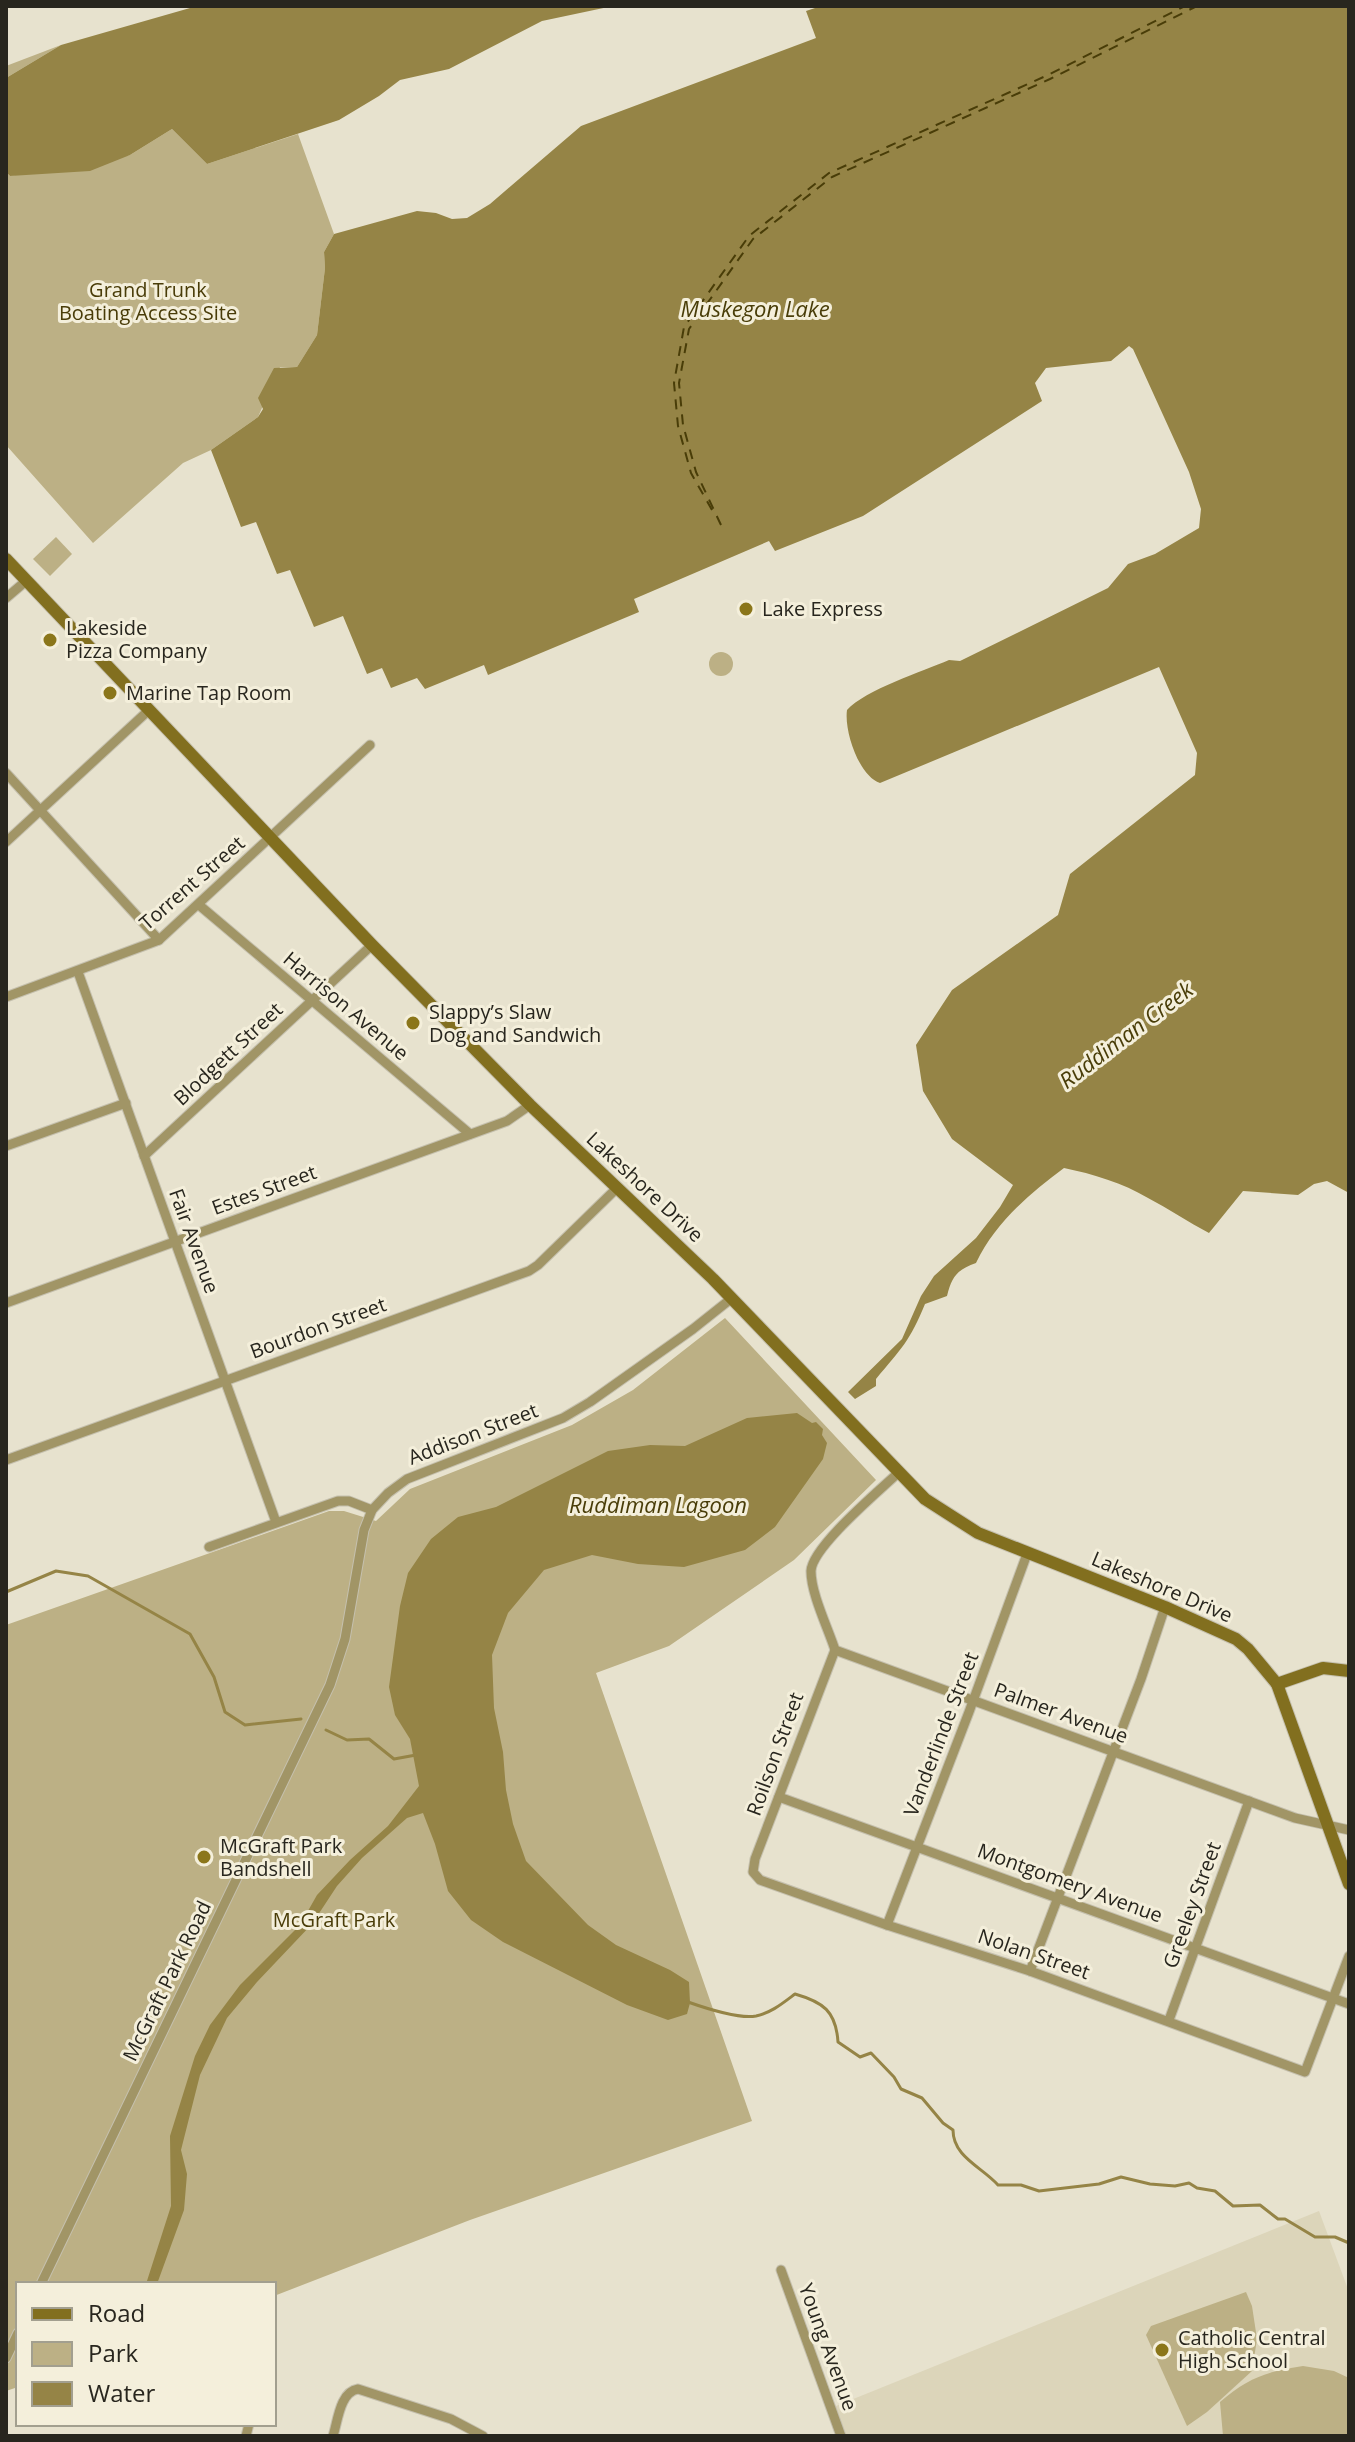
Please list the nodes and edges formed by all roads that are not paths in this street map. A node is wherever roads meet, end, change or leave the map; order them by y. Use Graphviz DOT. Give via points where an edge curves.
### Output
graph roads {
  1 [pos="6,559"];
  2 [pos="26,581"];
  3 [pos="6,598"];
  4 [pos="149,710"];
  5 [pos="370,745"];
  6 [pos="6,773"];
  7 [pos="40,810"];
  8 [pos="269,839"];
  9 [pos="6,842"];
  10 [pos="199,905"];
  11 [pos="159,940"];
  12 [pos="372,945"];
  13 [pos="78,972"];
  14 [pos="6,997"];
  15 [pos="313,1000"];
  16 [pos="126,1103"];
  17 [pos="530,1105"];
  18 [pos="470,1134"];
  19 [pos="6,1146"];
  20 [pos="144,1156"];
  21 [pos="617,1188"];
  22 [pos="174,1242"];
  23 [pos="732,1298"];
  24 [pos="6,1303"];
  25 [pos="225,1381"];
  26 [pos="6,1460"];
  27 [pos="898,1473"];
  28 [pos="372,1510"];
  29 [pos="276,1522"];
  30 [pos="209,1547"];
  31 [pos="1027,1554"];
  32 [pos="1165,1607"];
  33 [pos="835,1650"];
  34 [pos="1349,1671"];
  35 [pos="1277,1684"];
  36 [pos="974,1700"];
  37 [pos="1112,1751"];
  38 [pos="779,1797"];
  39 [pos="1249,1801"];
  40 [pos="1329,1826"];
  41 [pos="1349,1830"];
  42 [pos="918,1847"];
  43 [pos="753,1872"];
  44 [pos="1349,1884"];
  45 [pos="1057,1898"];
  46 [pos="887,1925"];
  47 [pos="1195,1948"];
  48 [pos="1349,1956"];
  49 [pos="1030,1971"];
  50 [pos="1333,1998"];
  51 [pos="1349,2004"];
  52 [pos="1169,2020"];
  53 [pos="781,2270"];
  54 [pos="42,2282"];
  55 [pos="16,2337"];
  56 [pos="6,2358"];
  57 [pos="333,2436"];
  58 [pos="483,2436"];
  59 [pos="841,2436"];
  1 -- 2 [label="main road, Lakeshore Drive"];
  2 -- 3 [label="street"];
  2 -- 4 [label="main road, Lakeshore Drive"];
  4 -- 7 [label="street"];
  4 -- 8 [label="main road, Lakeshore Drive"];
  5 -- 8 [label="street, Torrent Street"];
  6 -- 7 [label="street"];
  7 -- 9 [label="street"];
  7 -- 11 [label="street"];
  8 -- 10 [label="street, Torrent Street"];
  8 -- 12 [label="main road, Lakeshore Drive"];
  10 -- 11 [label="street, Torrent Street"];
  10 -- 15 [label="street, Harrison Avenue"];
  11 -- 13 [label="street, Torrent Street"];
  12 -- 15 [label="street, Blodgett Street"];
  12 -- 17 [label="main road, Lakeshore Drive"];
  13 -- 14 [label="street, Torrent Street"];
  13 -- 16 [label="street, Fair Avenue"];
  15 -- 18 [label="street, Harrison Avenue"];
  15 -- 20 [label="street, Blodgett Street"];
  16 -- 19 [label="street"];
  16 -- 20 [label="street, Fair Avenue"];
  17 -- 18 [label="street, Estes Street" via="512,1119"];
  17 -- 21 [label="main road, Lakeshore Drive"];
  18 -- 22 [label="street, Estes Street"];
  20 -- 22 [label="street, Fair Avenue"];
  21 -- 23 [label="main road, Lakeshore Drive"];
  21 -- 25 [label="street, Bourdon Street" via="529,1271"];
  22 -- 24 [label="street, Estes Street"];
  22 -- 25 [label="street, Fair Avenue"];
  23 -- 27 [label="main road, Lakeshore Drive"];
  23 -- 28 [label="street, Addison Street" via="581,1407 407,1479"];
  25 -- 26 [label="street, Bourdon Street"];
  25 -- 29 [label="street, Fair Avenue"];
  27 -- 31 [label="main road, Lakeshore Drive" via="951,1518"];
  27 -- 33 [label="street" via="817,1554 812,1577"];
  28 -- 29 [label="street" via="345,1500"];
  28 -- 54 [label="street, McGraft Park Road" via="330,1685"];
  29 -- 30 [label="street"];
  31 -- 32 [label="main road, Lakeshore Drive"];
  31 -- 36 [label="street, Vanderlinde Street"];
  32 -- 35 [label="main road, Lakeshore Drive" via="1236,1639"];
  32 -- 37 [label="street"];
  33 -- 36 [label="street, Palmer Avenue"];
  33 -- 38 [label="street, Roilson Street"];
  34 -- 35 [label="main road" via="1323,1668"];
  35 -- 40 [label="main road, Lakeshore Drive"];
  36 -- 37 [label="street, Palmer Avenue"];
  36 -- 42 [label="street, Vanderlinde Street"];
  37 -- 39 [label="street, Palmer Avenue"];
  37 -- 45 [label="street"];
  38 -- 42 [label="street, Montgomery Avenue"];
  38 -- 43 [label="street, Roilson Street"];
  39 -- 40 [label="street, Palmer Avenue"];
  39 -- 47 [label="street, Greeley Street"];
  40 -- 41 [label="street, Palmer Avenue"];
  40 -- 44 [label="main road, Lakeshore Drive"];
  42 -- 45 [label="street, Montgomery Avenue"];
  42 -- 46 [label="street, Vanderlinde Street"];
  43 -- 46 [label="street, Nolan Street" via="760,1880"];
  45 -- 47 [label="street, Montgomery Avenue"];
  45 -- 49 [label="street"];
  46 -- 49 [label="street, Nolan Street"];
  47 -- 50 [label="street, Montgomery Avenue"];
  47 -- 52 [label="street, Greeley Street"];
  48 -- 50 [label="street"];
  49 -- 52 [label="street, Nolan Street"];
  50 -- 51 [label="street, Montgomery Avenue"];
  50 -- 52 [label="street, Nolan Street" via="1305,2072"];
  53 -- 59 [label="street, Young Avenue"];
  55 -- 56 [label="street"];
  57 -- 58 [label="street" via="345,2397 358,2389 451,2419"];
}
